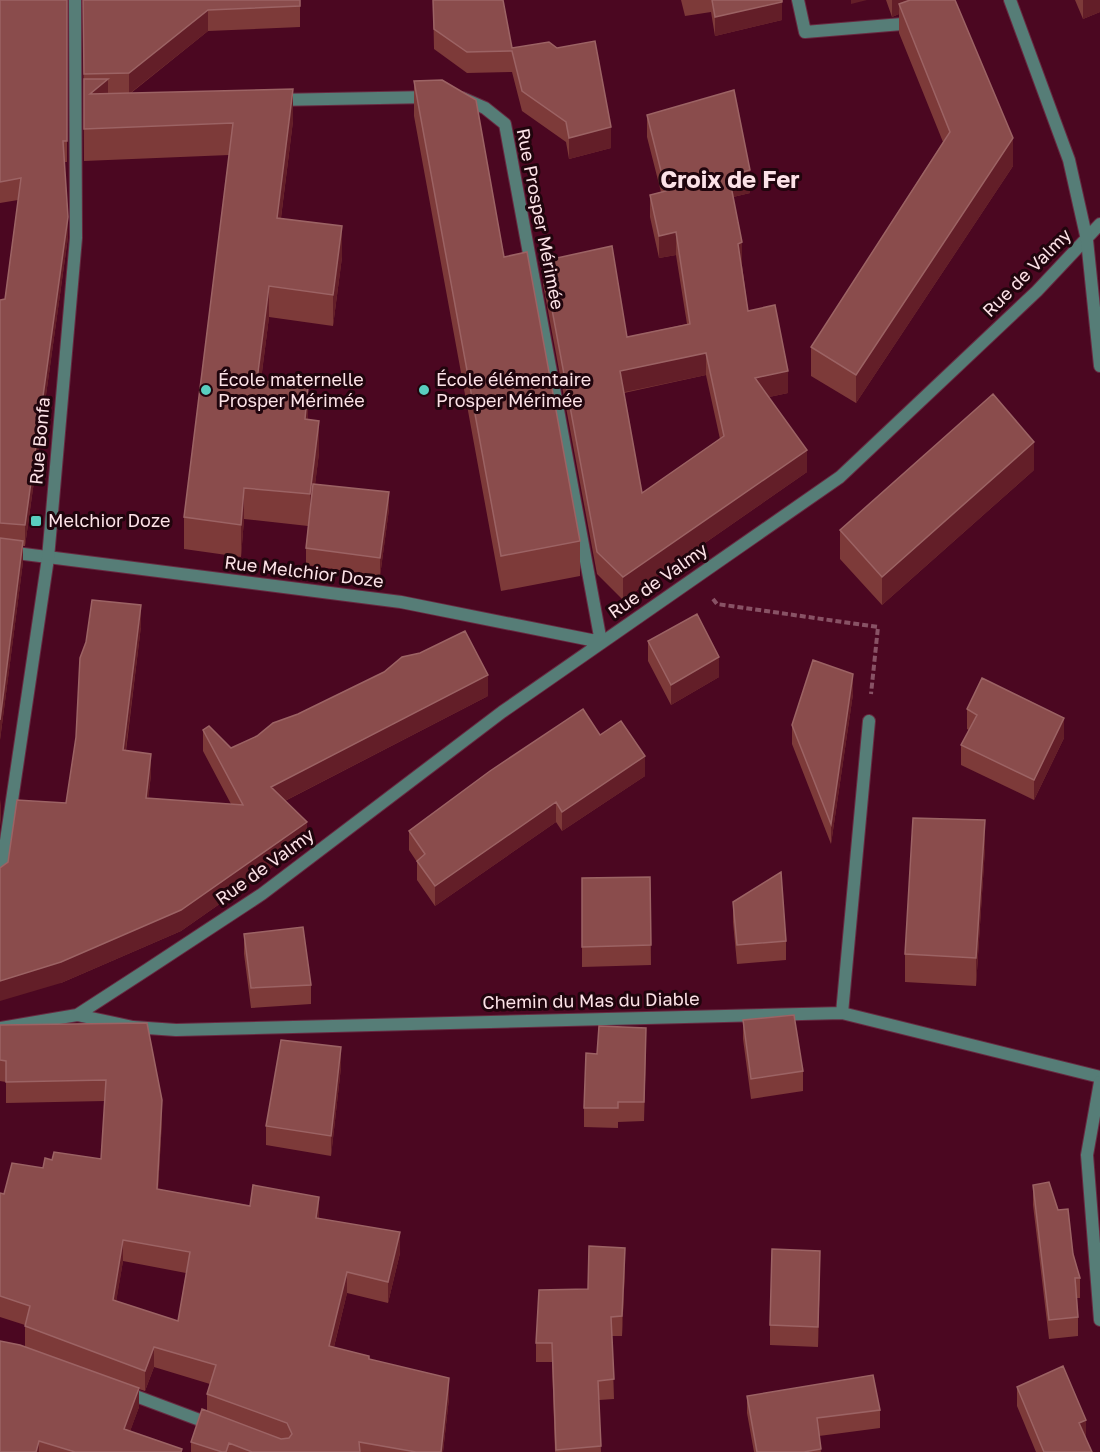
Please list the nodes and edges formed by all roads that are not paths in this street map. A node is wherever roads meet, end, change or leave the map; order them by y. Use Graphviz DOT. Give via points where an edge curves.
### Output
graph roads {
  1 [pos="75,0"];
  2 [pos="798,0"];
  3 [pos="1010,0"];
  4 [pos="930,12"];
  5 [pos="259,100"];
  6 [pos="1100,224"];
  7 [pos="1087,240"];
  8 [pos="1100,366"];
  9 [pos="0,551"];
  10 [pos="48,558"];
  11 [pos="601,642"];
  12 [pos="869,721"];
  13 [pos="0,881"];
  14 [pos="842,1013"];
  15 [pos="77,1016"];
  16 [pos="0,1028"];
  17 [pos="1100,1077"];
  18 [pos="1100,1082"];
  19 [pos="1100,1320"];
  20 [pos="108,1386"];
  21 [pos="225,1430"];
  1 -- 10 [label="street, Rue Bonfa" via="83,103 76,238"];
  2 -- 4 [label="street" via="805,32 902,24"];
  3 -- 7 [label="street, Rue de Valmy" via="1069,160"];
  5 -- 11 [label="street, Rue Prosper Mérimée" via="459,96 485,108 505,124"];
  6 -- 7 [label="street"];
  7 -- 8 [label="street"];
  7 -- 11 [label="street, Rue de Valmy" via="840,477"];
  9 -- 10 [label="street, Rue Melchior Doze"];
  10 -- 11 [label="street, Rue Melchior Doze" via="401,602"];
  10 -- 13 [label="street, Rue Bonfa"];
  11 -- 15 [label="street, Rue de Valmy" via="262,894"];
  12 -- 14 [label="street"];
  14 -- 15 [label="street, Chemin du Mas du Diable" via="176,1030 133,1027"];
  14 -- 17 [label="street, Chemin du Mas du Diable"];
  15 -- 16 [label="street, Rue de Valmy"];
  18 -- 19 [label="street" via="1087,1155"];
  20 -- 21 [label="street"];
}
